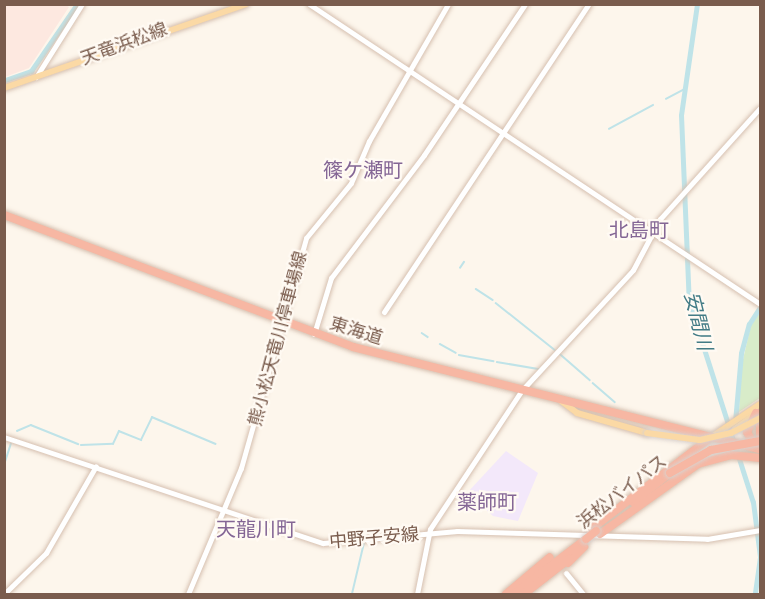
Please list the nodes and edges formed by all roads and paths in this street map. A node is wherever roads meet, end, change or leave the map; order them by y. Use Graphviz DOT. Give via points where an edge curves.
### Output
graph roads {
  1 [pos="82,4"];
  2 [pos="246,4"];
  3 [pos="309,4"];
  4 [pos="448,4"];
  5 [pos="525,4"];
  6 [pos="589,4"];
  7 [pos="409,71"];
  8 [pos="36,77"];
  9 [pos="4,88"];
  10 [pos="459,104"];
  11 [pos="760,108"];
  12 [pos="503,134"];
  13 [pos="4,215"];
  14 [pos="650,232"];
  15 [pos="760,304"];
  16 [pos="384,312"];
  17 [pos="284,322"];
  18 [pos="314,334"];
  19 [pos="522,390"];
  20 [pos="560,400"];
  21 [pos="760,405"];
  22 [pos="759,413"];
  23 [pos="741,421"];
  24 [pos="693,434"];
  25 [pos="760,435"];
  26 [pos="4,437"];
  27 [pos="710,438"];
  28 [pos="760,441"];
  29 [pos="726,442"];
  30 [pos="745,449"];
  31 [pos="760,450"];
  32 [pos="690,451"];
  33 [pos="760,458"];
  34 [pos="96,466"];
  35 [pos="659,489"];
  36 [pos="222,507"];
  37 [pos="760,530"];
  38 [pos="429,534"];
  39 [pos="590,537"];
  40 [pos="550,556"];
  41 [pos="566,573"];
  42 [pos="4,594"];
  43 [pos="188,594"];
  44 [pos="417,594"];
  45 [pos="506,594"];
  46 [pos="514,594"];
  47 [pos="524,594"];
  48 [pos="532,594"];
  49 [pos="583,594"];
  1 -- 8 [label="street"];
  2 -- 8 [label="main road, 天竜浜松線" via="181,23"];
  3 -- 7 [label="street"];
  4 -- 7 [label="street, 熊小松天竜川停車場線"];
  5 -- 10 [label="street"];
  6 -- 12 [label="street"];
  7 -- 10 [label="street"];
  7 -- 17 [label="street, 熊小松天竜川停車場線" via="369,141 351,183 306,238"];
  8 -- 9 [label="main road, 天竜浜松線"];
  10 -- 12 [label="street"];
  10 -- 18 [label="street" via="331,278"];
  11 -- 14 [label="street"];
  12 -- 14 [label="street"];
  12 -- 16 [label="street"];
  13 -- 17 [label="highway, 東海道"];
  14 -- 15 [label="street" via="692,255"];
  14 -- 19 [label="street" via="633,270"];
  17 -- 18 [label="highway, 東海道"];
  17 -- 36 [label="street, 熊小松天竜川停車場線" via="241,468"];
  18 -- 19 [label="highway, 東海道"];
  19 -- 20 [label="highway, 東海道"];
  19 -- 38 [label="street"];
  20 -- 22 [label="main road, bridge" via="577,413 647,434 700,440 730,433"];
  20 -- 24 [label="highway, 東海道"];
  21 -- 23 [label="main road"];
  22 -- 23 [label="main road"];
  22 -- 25 [label="highway"];
  22 -- 31 [label="highway" via="747,432"];
  23 -- 27 [label="main road"];
  23 -- 29 [label="main road, bridge"];
  24 -- 27 [label="highway, 東海道"];
  24 -- 32 [label="highway" via="697,442"];
  26 -- 34 [label="street, 中野子安線"];
  27 -- 29 [label="highway, 東海道"];
  27 -- 32 [label="highway"];
  28 -- 39 [label="highway, 浜松バイパス, bridge" via="711,450 670,473"];
  29 -- 30 [label="highway, 東海道, bridge"];
  29 -- 35 [label="highway"];
  30 -- 31 [label="highway"];
  30 -- 33 [label="highway, 浜松バイパス"];
  30 -- 35 [label="highway, 浜松バイパス" via="698,464"];
  32 -- 39 [label="highway"];
  34 -- 36 [label="street, 中野子安線"];
  34 -- 42 [label="street" via="50,548"];
  35 -- 39 [label="highway, 浜松バイパス"];
  36 -- 38 [label="street, 中野子安線" via="323,543"];
  36 -- 43 [label="street, 熊小松天竜川停車場線"];
  37 -- 38 [label="street, 中野子安線" via="707,539"];
  38 -- 44 [label="street"];
  39 -- 46 [label="highway"];
  39 -- 47 [label="highway, 浜松バイパス"];
  39 -- 48 [label="highway"];
  40 -- 45 [label="highway"];
  41 -- 49 [label="street"];
}
